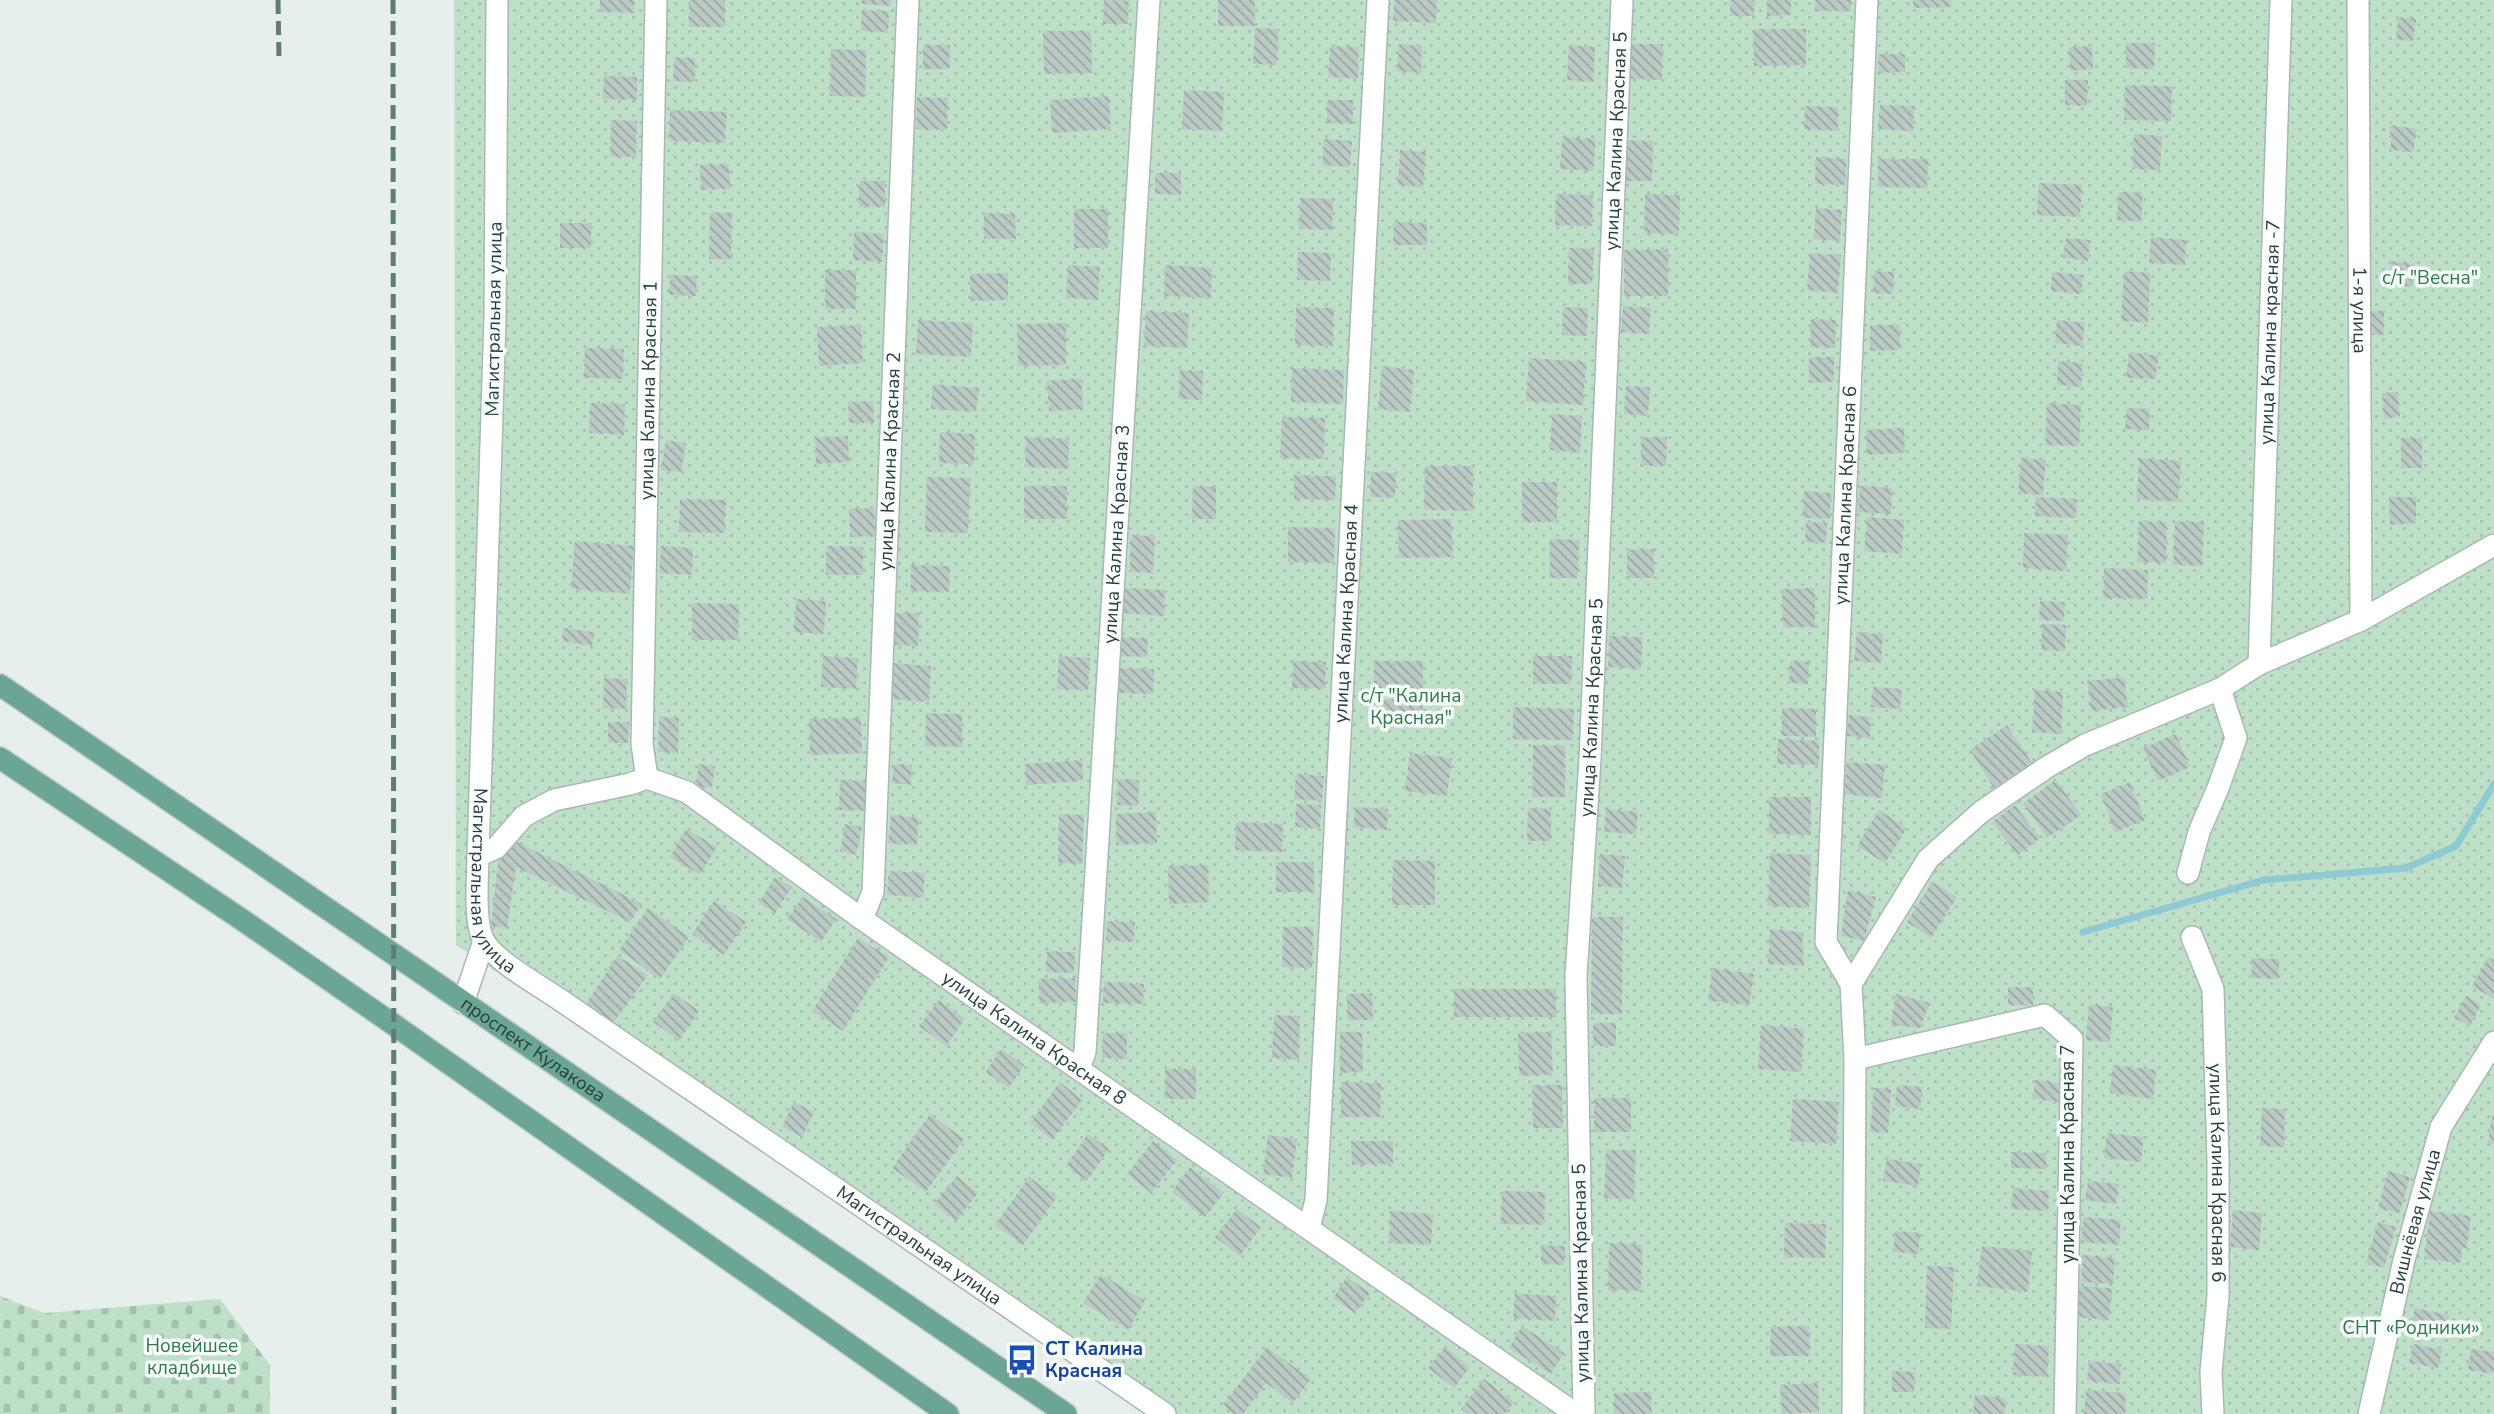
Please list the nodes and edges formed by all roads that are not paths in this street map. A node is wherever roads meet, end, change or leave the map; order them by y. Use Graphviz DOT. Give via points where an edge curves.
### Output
graph roads {
  1 [pos="498,0"];
  2 [pos="656,0"];
  3 [pos="908,0"];
  4 [pos="1149,0"];
  5 [pos="1378,0"];
  6 [pos="1622,0"];
  7 [pos="1867,0"];
  8 [pos="2281,0"];
  9 [pos="2358,0"];
  10 [pos="2494,545"];
  11 [pos="2361,620"];
  12 [pos="2259,664"];
  13 [pos="0,685"];
  14 [pos="2220,689"];
  15 [pos="0,758"];
  16 [pos="647,778"];
  17 [pos="478,856"];
  18 [pos="2188,873"];
  19 [pos="862,919"];
  20 [pos="2192,937"];
  21 [pos="484,941"];
  22 [pos="1852,984"];
  23 [pos="463,1003"];
  24 [pos="2494,1042"];
  25 [pos="1855,1059"];
  26 [pos="1079,1068"];
  27 [pos="1309,1228"];
  28 [pos="948,1414"];
  29 [pos="1066,1414"];
  30 [pos="1165,1414"];
  31 [pos="1576,1414"];
  32 [pos="1584,1414"];
  33 [pos="1853,1414"];
  34 [pos="2065,1414"];
  35 [pos="2213,1414"];
  36 [pos="2369,1414"];
  1 -- 17 [label="street, Магистральная улица" via="495,317"];
  2 -- 16 [label="street, улица Калина Красная 1" via="642,744"];
  3 -- 19 [label="street, улица Калина Красная 2" via="873,892"];
  4 -- 26 [label="street, улица Калина Красная 3" via="1085,1052"];
  5 -- 27 [label="street, улица Калина Красная 4" via="1316,1200"];
  6 -- 32 [label="street, улица Калина Красная 5" via="1591,746 1576,976"];
  7 -- 22 [label="street, улица Калина Красная 6" via="1826,942"];
  8 -- 12 [label="street, улица Калина красная -7"];
  9 -- 11 [label="street, 1-я улица"];
  10 -- 11 [label="street"];
  11 -- 12 [label="street"];
  12 -- 14 [label="street"];
  13 -- 23 [label="main road, проспект Кулакова"];
  14 -- 18 [label="street" via="2236,738"];
  14 -- 22 [label="street" via="2085,746 1981,812 1928,859"];
  15 -- 28 [label="main road" via="379,1014"];
  16 -- 17 [label="street" via="554,800 524,816 496,848"];
  16 -- 19 [label="street, улица Калина Красная 8" via="687,792"];
  17 -- 21 [label="street, Магистральная улица" via="478,920"];
  19 -- 26 [label="street, улица Калина Красная 8"];
  20 -- 35 [label="street, улица Калина Красная 6" via="2213,989 2218,1296 2211,1372"];
  21 -- 23 [label="street"];
  21 -- 30 [label="street, Магистральная улица" via="559,999"];
  22 -- 25 [label="street, улица Калина Красная 6"];
  23 -- 29 [label="main road, проспект Кулакова"];
  24 -- 36 [label="street, Вишнёвая улица" via="2441,1127 2404,1260"];
  25 -- 33 [label="street, улица Калина Красная 6"];
  25 -- 34 [label="street, улица Калина Красная 7" via="2045,1016 2072,1039"];
  26 -- 27 [label="street, улица Калина Красная 8"];
  27 -- 31 [label="street, улица Калина Красная 8"];
}
